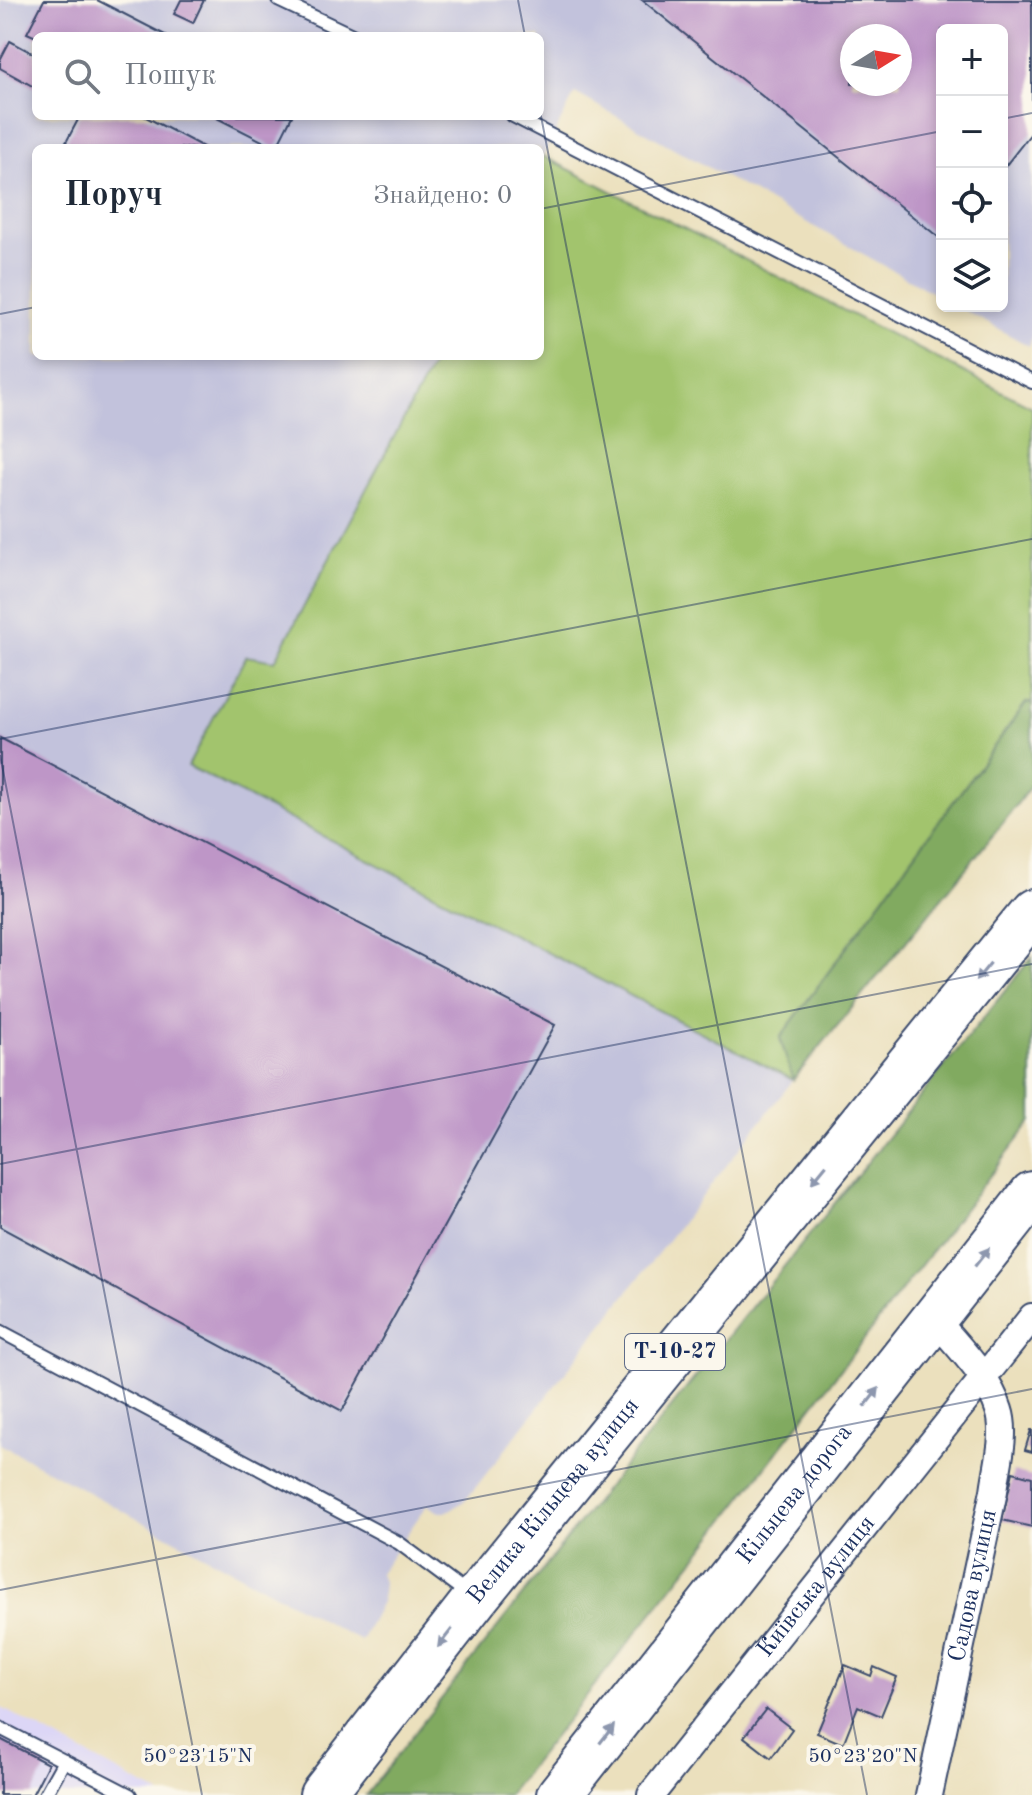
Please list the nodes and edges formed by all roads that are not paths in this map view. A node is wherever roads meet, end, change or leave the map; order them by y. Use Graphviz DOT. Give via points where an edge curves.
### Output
graph roads {
  1 [pos="278,0"];
  2 [pos="346,32"];
  3 [pos="521,120"];
  4 [pos="1032,382"];
  5 [pos="1032,912"];
  6 [pos="1032,1194"];
  7 [pos="1032,1317"];
  8 [pos="934,1318"];
  9 [pos="0,1331"];
  10 [pos="984,1379"];
  11 [pos="475,1599"];
  12 [pos="0,1728"];
  13 [pos="64,1761"];
  14 [pos="45,1795"];
  15 [pos="130,1795"];
  16 [pos="322,1795"];
  17 [pos="559,1795"];
  18 [pos="651,1795"];
  19 [pos="929,1795"];
  1 -- 2 [label="lane"];
  3 -- 4 [label="lane"];
  5 -- 11 [label="highway, Велика Кільцева вулиця / Т-10-27, one-way"];
  8 -- 6 [label="highway, Кільцева дорога, one-way"];
  7 -- 10 [label="street"];
  8 -- 10 [label="street, Садова вулиця"];
  17 -- 8 [label="highway, Кільцева дорога, one-way"];
  9 -- 11 [label="lane" via="399,1543"];
  10 -- 18 [label="street, Київська вулиця"];
  10 -- 19 [label="street, Садова вулиця" via="1000,1412 1001,1444"];
  11 -- 16 [label="highway, Велика Кільцева вулиця / Т-10-27, one-way"];
  12 -- 13 [label="lane"];
  13 -- 14 [label="lane"];
  13 -- 15 [label="lane"];
}
